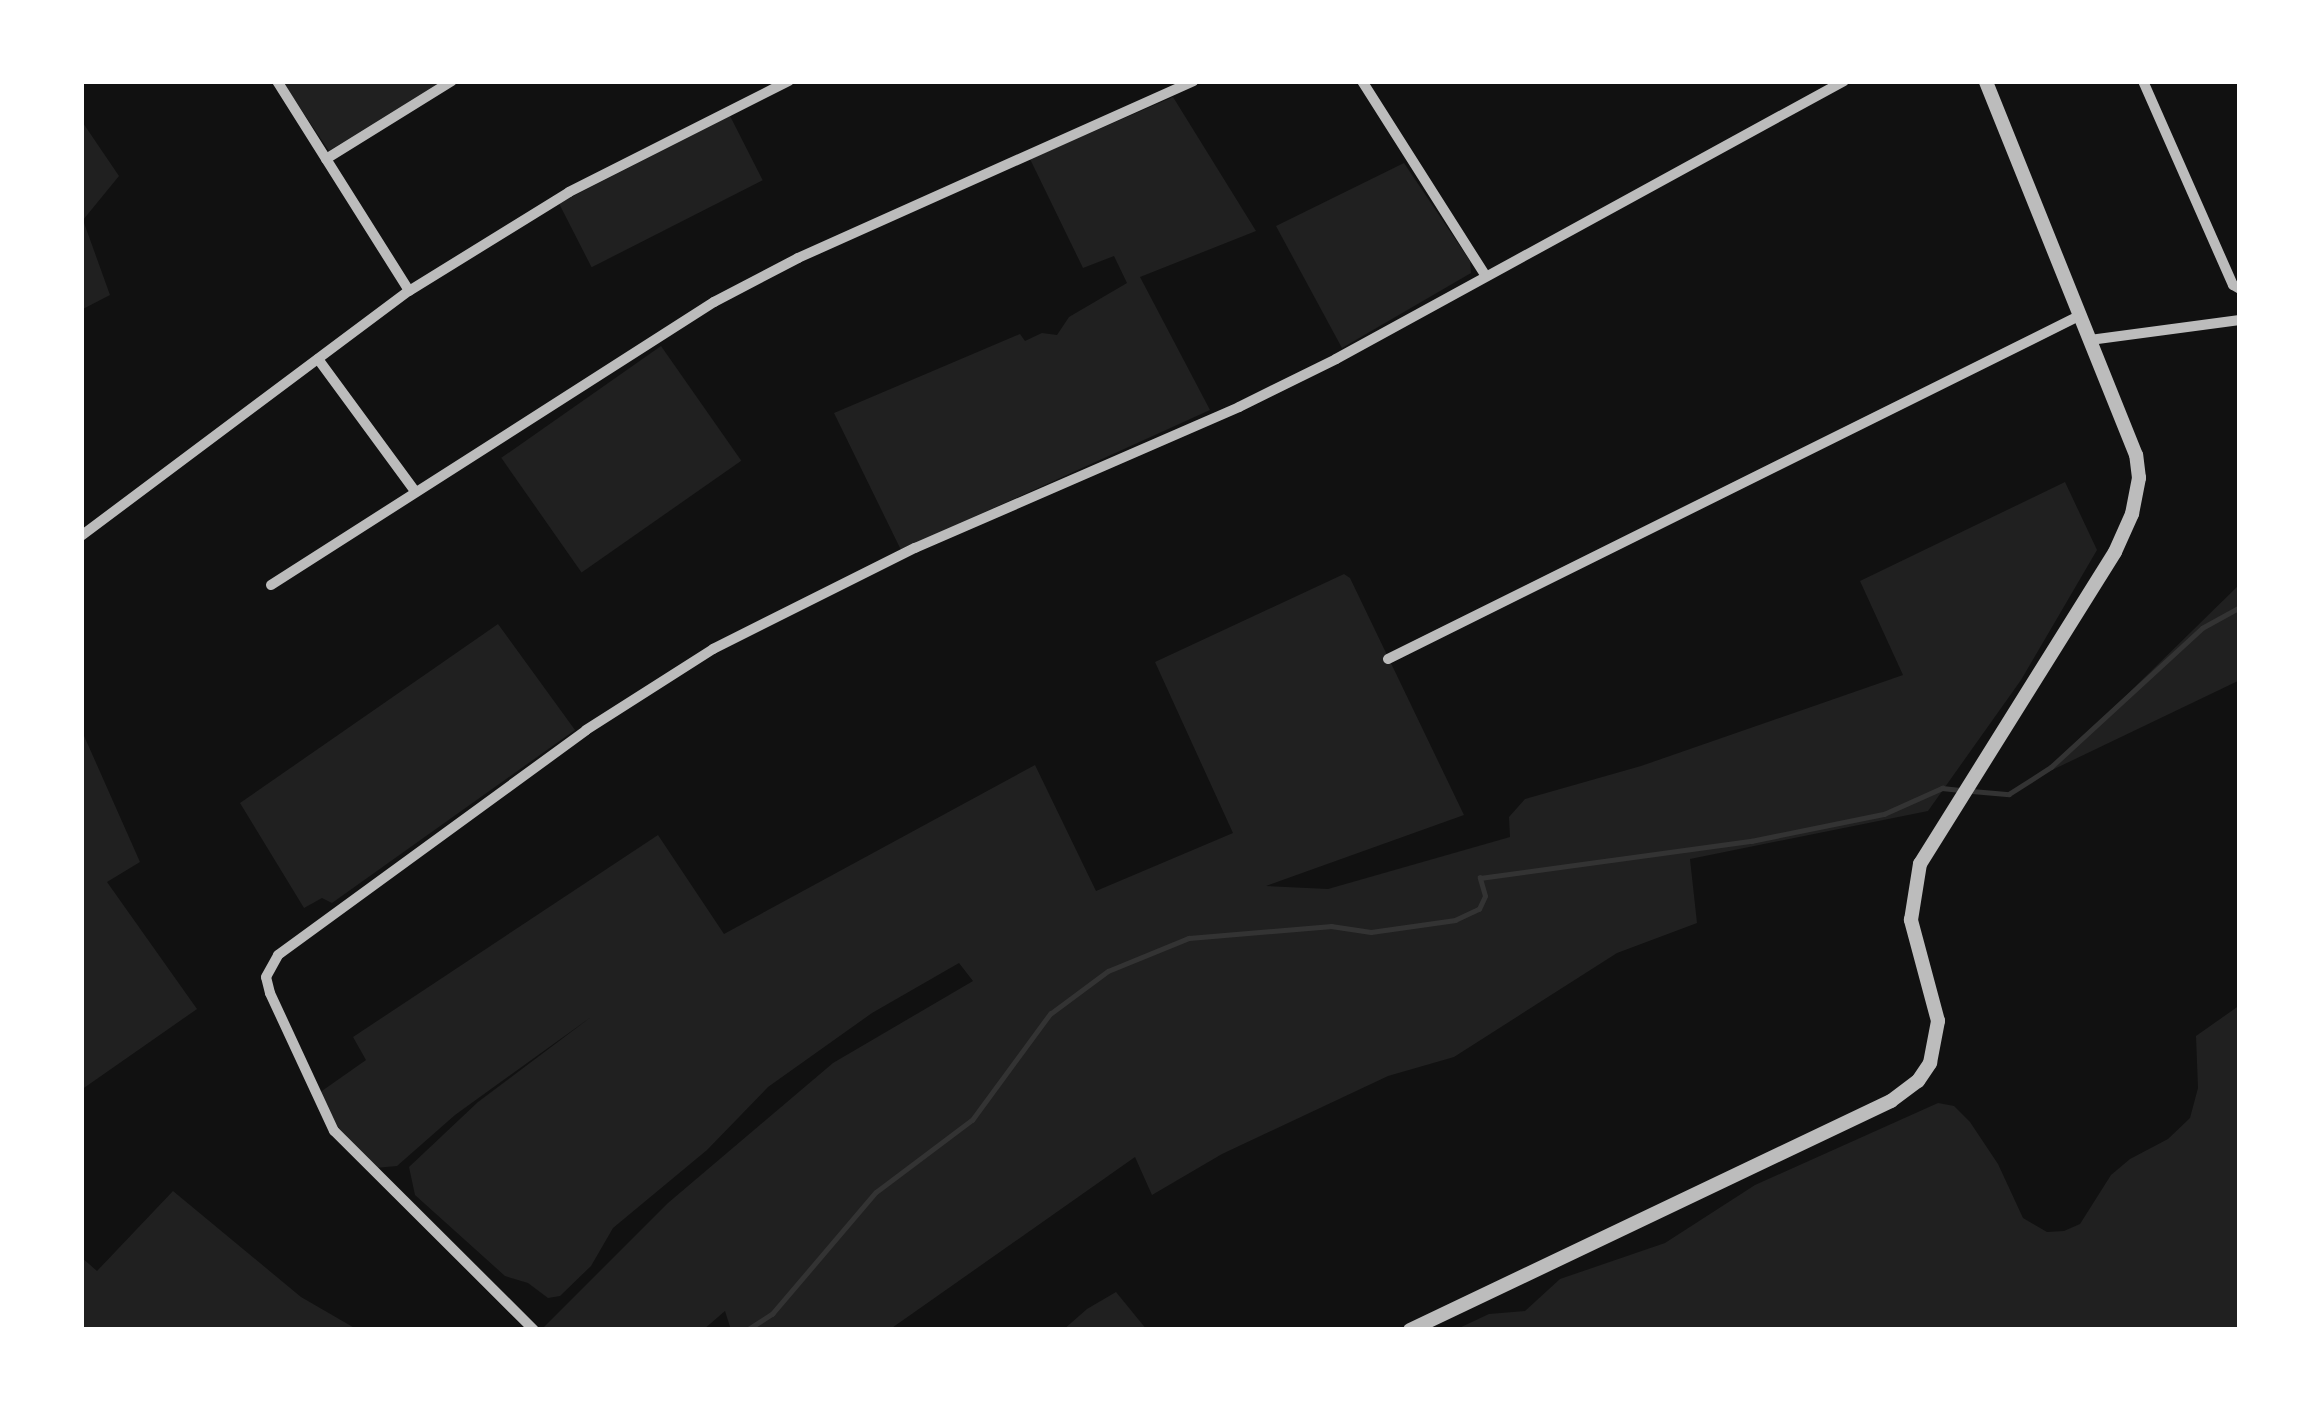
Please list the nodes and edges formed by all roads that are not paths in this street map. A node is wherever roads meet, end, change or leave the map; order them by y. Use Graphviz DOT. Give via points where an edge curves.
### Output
graph roads {
  1 [pos="277,81"];
  2 [pos="452,81"];
  3 [pos="789,81"];
  4 [pos="1193,81"];
  5 [pos="1362,81"];
  6 [pos="1844,81"];
  7 [pos="1986,81"];
  8 [pos="2143,81"];
  9 [pos="326,159"];
  10 [pos="1485,275"];
  11 [pos="2240,289"];
  12 [pos="409,291"];
  13 [pos="2081,316"];
  14 [pos="2240,320"];
  15 [pos="2090,340"];
  16 [pos="318,358"];
  17 [pos="415,491"];
  18 [pos="81,536"];
  19 [pos="272,585"];
  20 [pos="1388,659"];
  21 [pos="534,1330"];
  22 [pos="1410,1330"];
  1 -- 9 [label="street"];
  2 -- 9 [label="street"];
  3 -- 12 [label="street" via="568,192"];
  4 -- 17 [label="street" via="714,302"];
  5 -- 10 [label="street"];
  6 -- 10 [label="street"];
  7 -- 13 [label="street"];
  8 -- 11 [label="street"];
  9 -- 12 [label="street"];
  10 -- 21 [label="street" via="1239,407 915,548 713,650 586,730 278,955 266,976 270,993 334,1131"];
  12 -- 16 [label="street"];
  13 -- 15 [label="street"];
  13 -- 20 [label="street"];
  14 -- 15 [label="street"];
  15 -- 22 [label="street" via="2136,454 2136,502 2116,552 1927,849 1911,920 1938,1021 1934,1054 1918,1081"];
  16 -- 17 [label="street"];
  16 -- 18 [label="street"];
  17 -- 19 [label="street"];
}
